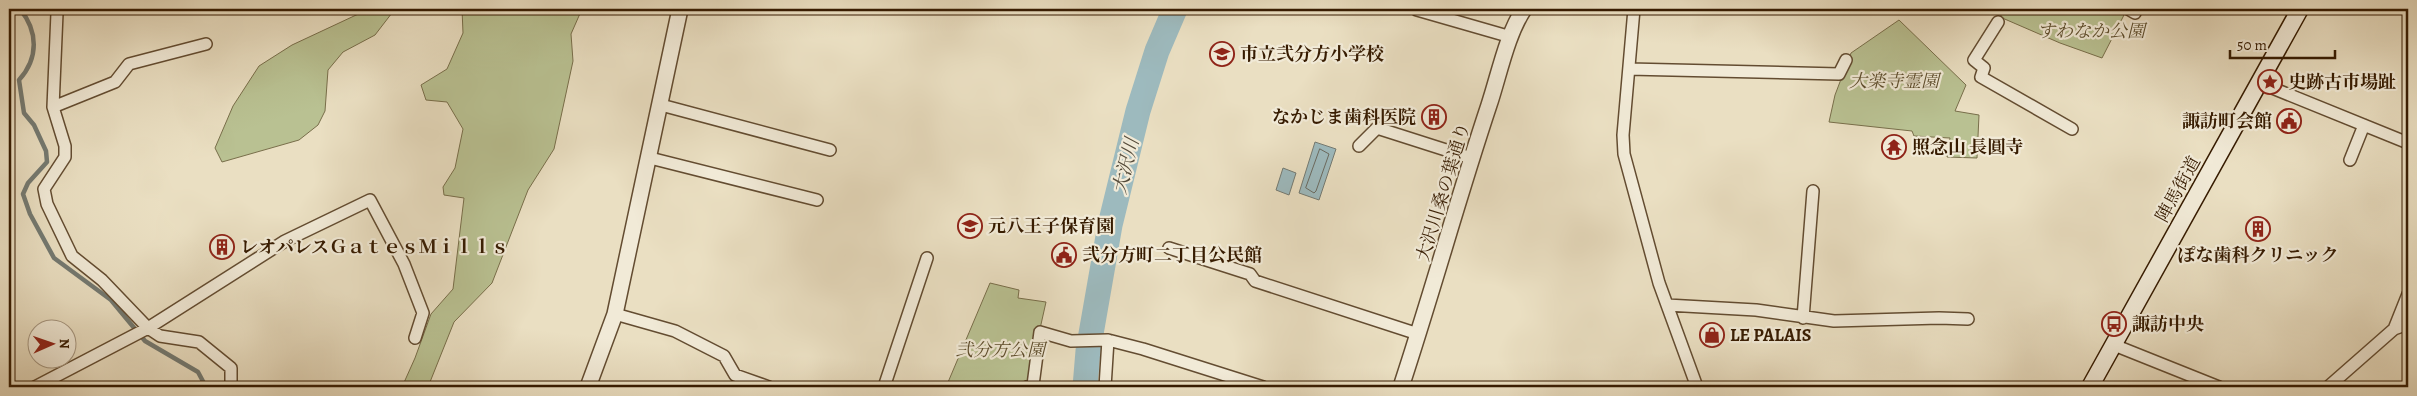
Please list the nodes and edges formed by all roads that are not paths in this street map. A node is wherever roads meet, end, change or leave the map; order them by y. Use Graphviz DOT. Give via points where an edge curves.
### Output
graph roads {
  1 [pos="55,9"];
  2 [pos="680,9"];
  3 [pos="1524,9"];
  4 [pos="1634,9"];
  5 [pos="2300,9"];
  6 [pos="1417,10"];
  7 [pos="1998,22"];
  8 [pos="1512,37"];
  9 [pos="206,44"];
  10 [pos="1846,60"];
  11 [pos="1629,69"];
  12 [pos="2260,84"];
  13 [pos="661,105"];
  14 [pos="53,107"];
  15 [pos="2364,125"];
  16 [pos="2072,129"];
  17 [pos="2408,143"];
  18 [pos="1359,146"];
  19 [pos="830,150"];
  20 [pos="650,158"];
  21 [pos="1471,158"];
  22 [pos="2350,160"];
  23 [pos="1813,191"];
  24 [pos="817,200"];
  25 [pos="1169,248"];
  26 [pos="927,258"];
  27 [pos="2408,294"];
  28 [pos="1667,305"];
  29 [pos="615,314"];
  30 [pos="1803,318"];
  31 [pos="1968,319"];
  32 [pos="2408,324"];
  33 [pos="147,328"];
  34 [pos="2394,330"];
  35 [pos="1418,334"];
  36 [pos="415,338"];
  37 [pos="1106,340"];
  38 [pos="2114,345"];
  39 [pos="35,387"];
  40 [pos="231,387"];
  41 [pos="588,387"];
  42 [pos="769,387"];
  43 [pos="884,387"];
  44 [pos="1027,387"];
  45 [pos="1105,387"];
  46 [pos="1263,387"];
  47 [pos="1401,387"];
  48 [pos="1697,387"];
  49 [pos="2090,387"];
  50 [pos="2219,387"];
  51 [pos="2330,387"];
  1 -- 14 [label="street"];
  2 -- 13 [label="street"];
  3 -- 8 [label="street, 大沢川桑の葉通り"];
  4 -- 11 [label="street"];
  5 -- 12 [label="main road, 陣馬街道"];
  6 -- 8 [label="street"];
  7 -- 16 [label="street" via="1974,60 1984,68 1981,77"];
  8 -- 21 [label="street, 大沢川桑の葉通り"];
  9 -- 14 [label="street" via="129,64 116,82"];
  10 -- 11 [label="street" via="1839,74"];
  11 -- 28 [label="street" via="1624,154"];
  12 -- 15 [label="street"];
  12 -- 38 [label="main road, 陣馬街道"];
  13 -- 19 [label="street"];
  13 -- 20 [label="street"];
  14 -- 33 [label="street" via="65,146 65,157 44,189 47,204 72,256 102,280"];
  15 -- 17 [label="street"];
  15 -- 22 [label="street"];
  18 -- 21 [label="street" via="1377,128"];
  20 -- 24 [label="street"];
  20 -- 29 [label="street"];
  21 -- 35 [label="street, 大沢川桑の葉通り"];
  23 -- 30 [label="street"];
  25 -- 35 [label="street" via="1250,274 1255,281"];
  26 -- 43 [label="street"];
  27 -- 34 [label="street"];
  28 -- 30 [label="street" via="1756,310"];
  28 -- 48 [label="street"];
  29 -- 41 [label="street"];
  29 -- 42 [label="street" via="675,331 724,356 735,375"];
  30 -- 31 [label="street" via="1834,321"];
  32 -- 34 [label="street"];
  33 -- 36 [label="street" via="285,241 370,200 404,264 423,313"];
  33 -- 39 [label="street"];
  33 -- 40 [label="street" via="160,336 199,342 231,368"];
  34 -- 51 [label="street"];
  35 -- 47 [label="street, 大沢川桑の葉通り"];
  37 -- 44 [label="street" via="1071,341 1040,332 1033,384"];
  37 -- 45 [label="street"];
  37 -- 46 [label="street"];
  38 -- 49 [label="main road, 陣馬街道"];
  38 -- 50 [label="street"];
}
